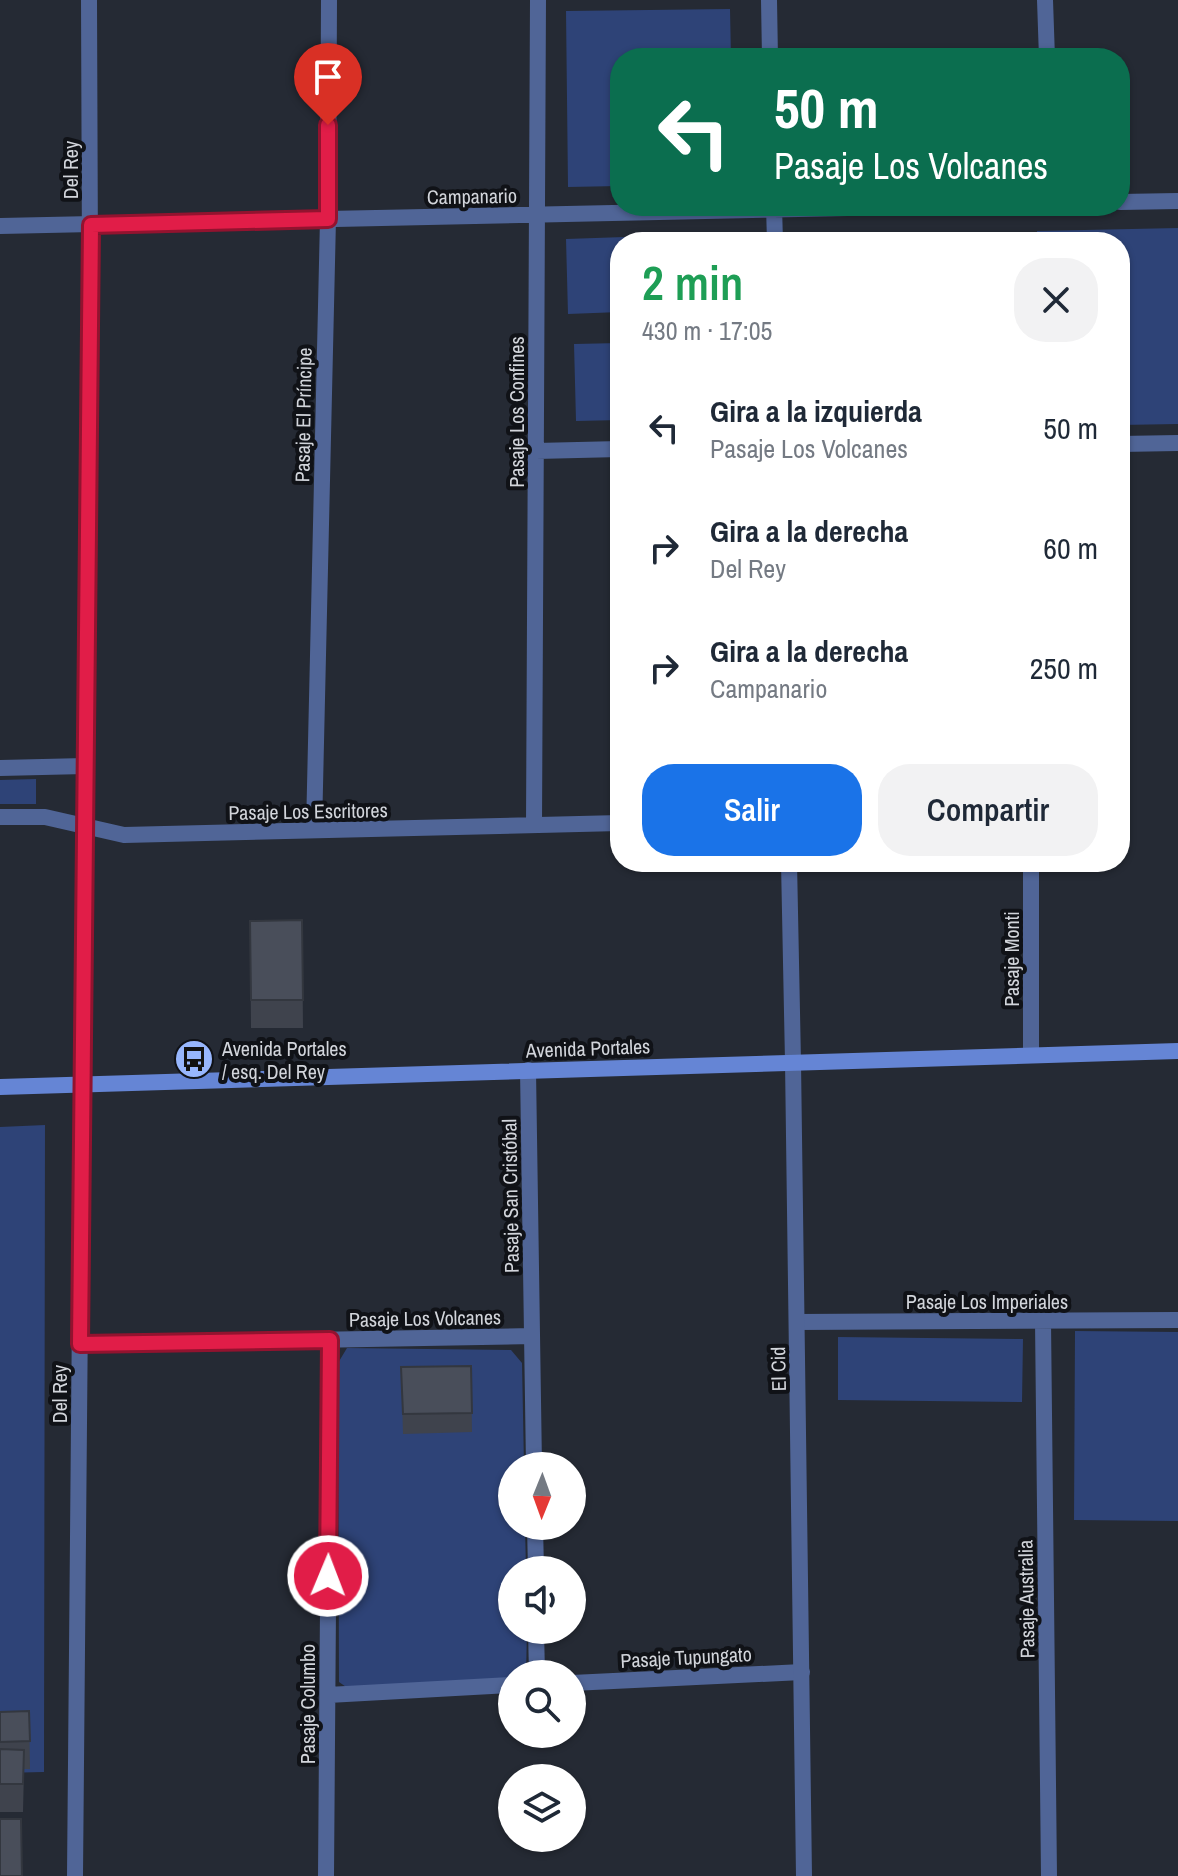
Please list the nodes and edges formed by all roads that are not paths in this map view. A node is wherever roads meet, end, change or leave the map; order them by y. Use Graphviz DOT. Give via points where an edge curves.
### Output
graph roads {
  1 [pos="89,0"];
  2 [pos="329,0"];
  3 [pos="538,0"];
  4 [pos="769,0"];
  5 [pos="1045,0"];
  6 [pos="770,48"];
  7 [pos="1047,48"];
  8 [pos="1178,201"];
  9 [pos="1130,202"];
  10 [pos="610,213"];
  11 [pos="537,215"];
  12 [pos="328,219"];
  13 [pos="91,225"];
  14 [pos="0,226"];
  15 [pos="1178,443"];
  16 [pos="1130,444"];
  17 [pos="610,449"];
  18 [pos="536,451"];
  19 [pos="85,766"];
  20 [pos="0,768"];
  21 [pos="0,817"];
  22 [pos="610,823"];
  23 [pos="534,825"];
  24 [pos="85,826"];
  25 [pos="314,830"];
  26 [pos="789,872"];
  27 [pos="1031,872"];
  28 [pos="1178,1051"];
  29 [pos="1031,1055"];
  30 [pos="793,1062"];
  31 [pos="528,1070"];
  32 [pos="82,1084"];
  33 [pos="0,1087"];
  34 [pos="1178,1320"];
  35 [pos="1043,1321"];
  36 [pos="797,1322"];
  37 [pos="532,1336"];
  38 [pos="330,1340"];
  39 [pos="80,1344"];
  40 [pos="534,1452"];
  41 [pos="802,1672"];
  42 [pos="586,1682"];
  43 [pos="498,1686"];
  44 [pos="328,1695"];
  45 [pos="75,1876"];
  46 [pos="326,1876"];
  47 [pos="804,1876"];
  48 [pos="1049,1876"];
  1 -- 13 [label="street, Del Rey"];
  2 -- 12 [label="street, Pasaje El Príncipe"];
  3 -- 11 [label="street, Pasaje Los Confines"];
  4 -- 6 [label="street"];
  5 -- 7 [label="street"];
  8 -- 9 [label="street"];
  10 -- 11 [label="street, Campanario"];
  11 -- 12 [label="street, Campanario"];
  11 -- 18 [label="street, Pasaje Los Confines"];
  12 -- 13 [label="street, Campanario"];
  12 -- 25 [label="street, Pasaje El Príncipe"];
  13 -- 14 [label="street, Campanario"];
  13 -- 19 [label="street, Del Rey"];
  15 -- 16 [label="street"];
  17 -- 18 [label="street"];
  18 -- 23 [label="street, Pasaje Los Confines"];
  19 -- 20 [label="street"];
  19 -- 24 [label="street, Del Rey"];
  21 -- 24 [label="street, Pasaje Los Escritores" via="45,817"];
  22 -- 23 [label="street, Pasaje Los Escritores"];
  23 -- 25 [label="street, Pasaje Los Escritores"];
  24 -- 25 [label="street, Pasaje Los Escritores" via="124,835"];
  24 -- 32 [label="street, Del Rey"];
  26 -- 30 [label="street, El Cid"];
  27 -- 29 [label="street, Pasaje Monti"];
  28 -- 29 [label="main road, Avenida Portales"];
  29 -- 30 [label="main road, Avenida Portales"];
  30 -- 31 [label="main road, Avenida Portales"];
  30 -- 36 [label="street, El Cid"];
  31 -- 32 [label="main road, Avenida Portales"];
  31 -- 37 [label="street, Pasaje San Cristóbal"];
  32 -- 33 [label="main road, Avenida Portales"];
  32 -- 39 [label="street, Del Rey"];
  34 -- 35 [label="street, Pasaje Los Imperiales"];
  35 -- 36 [label="street, Pasaje Los Imperiales"];
  35 -- 48 [label="street, Pasaje Australia"];
  36 -- 41 [label="street, El Cid"];
  37 -- 38 [label="street, Pasaje Los Volcanes"];
  37 -- 40 [label="street, Pasaje San Cristóbal"];
  38 -- 39 [label="street, Pasaje Los Volcanes"];
  38 -- 44 [label="street, Pasaje Columbo"];
  39 -- 45 [label="street, Del Rey"];
  41 -- 42 [label="street, Pasaje Tupungato"];
  41 -- 47 [label="street, El Cid"];
  43 -- 44 [label="street"];
  44 -- 46 [label="street, Pasaje Columbo"];
}
